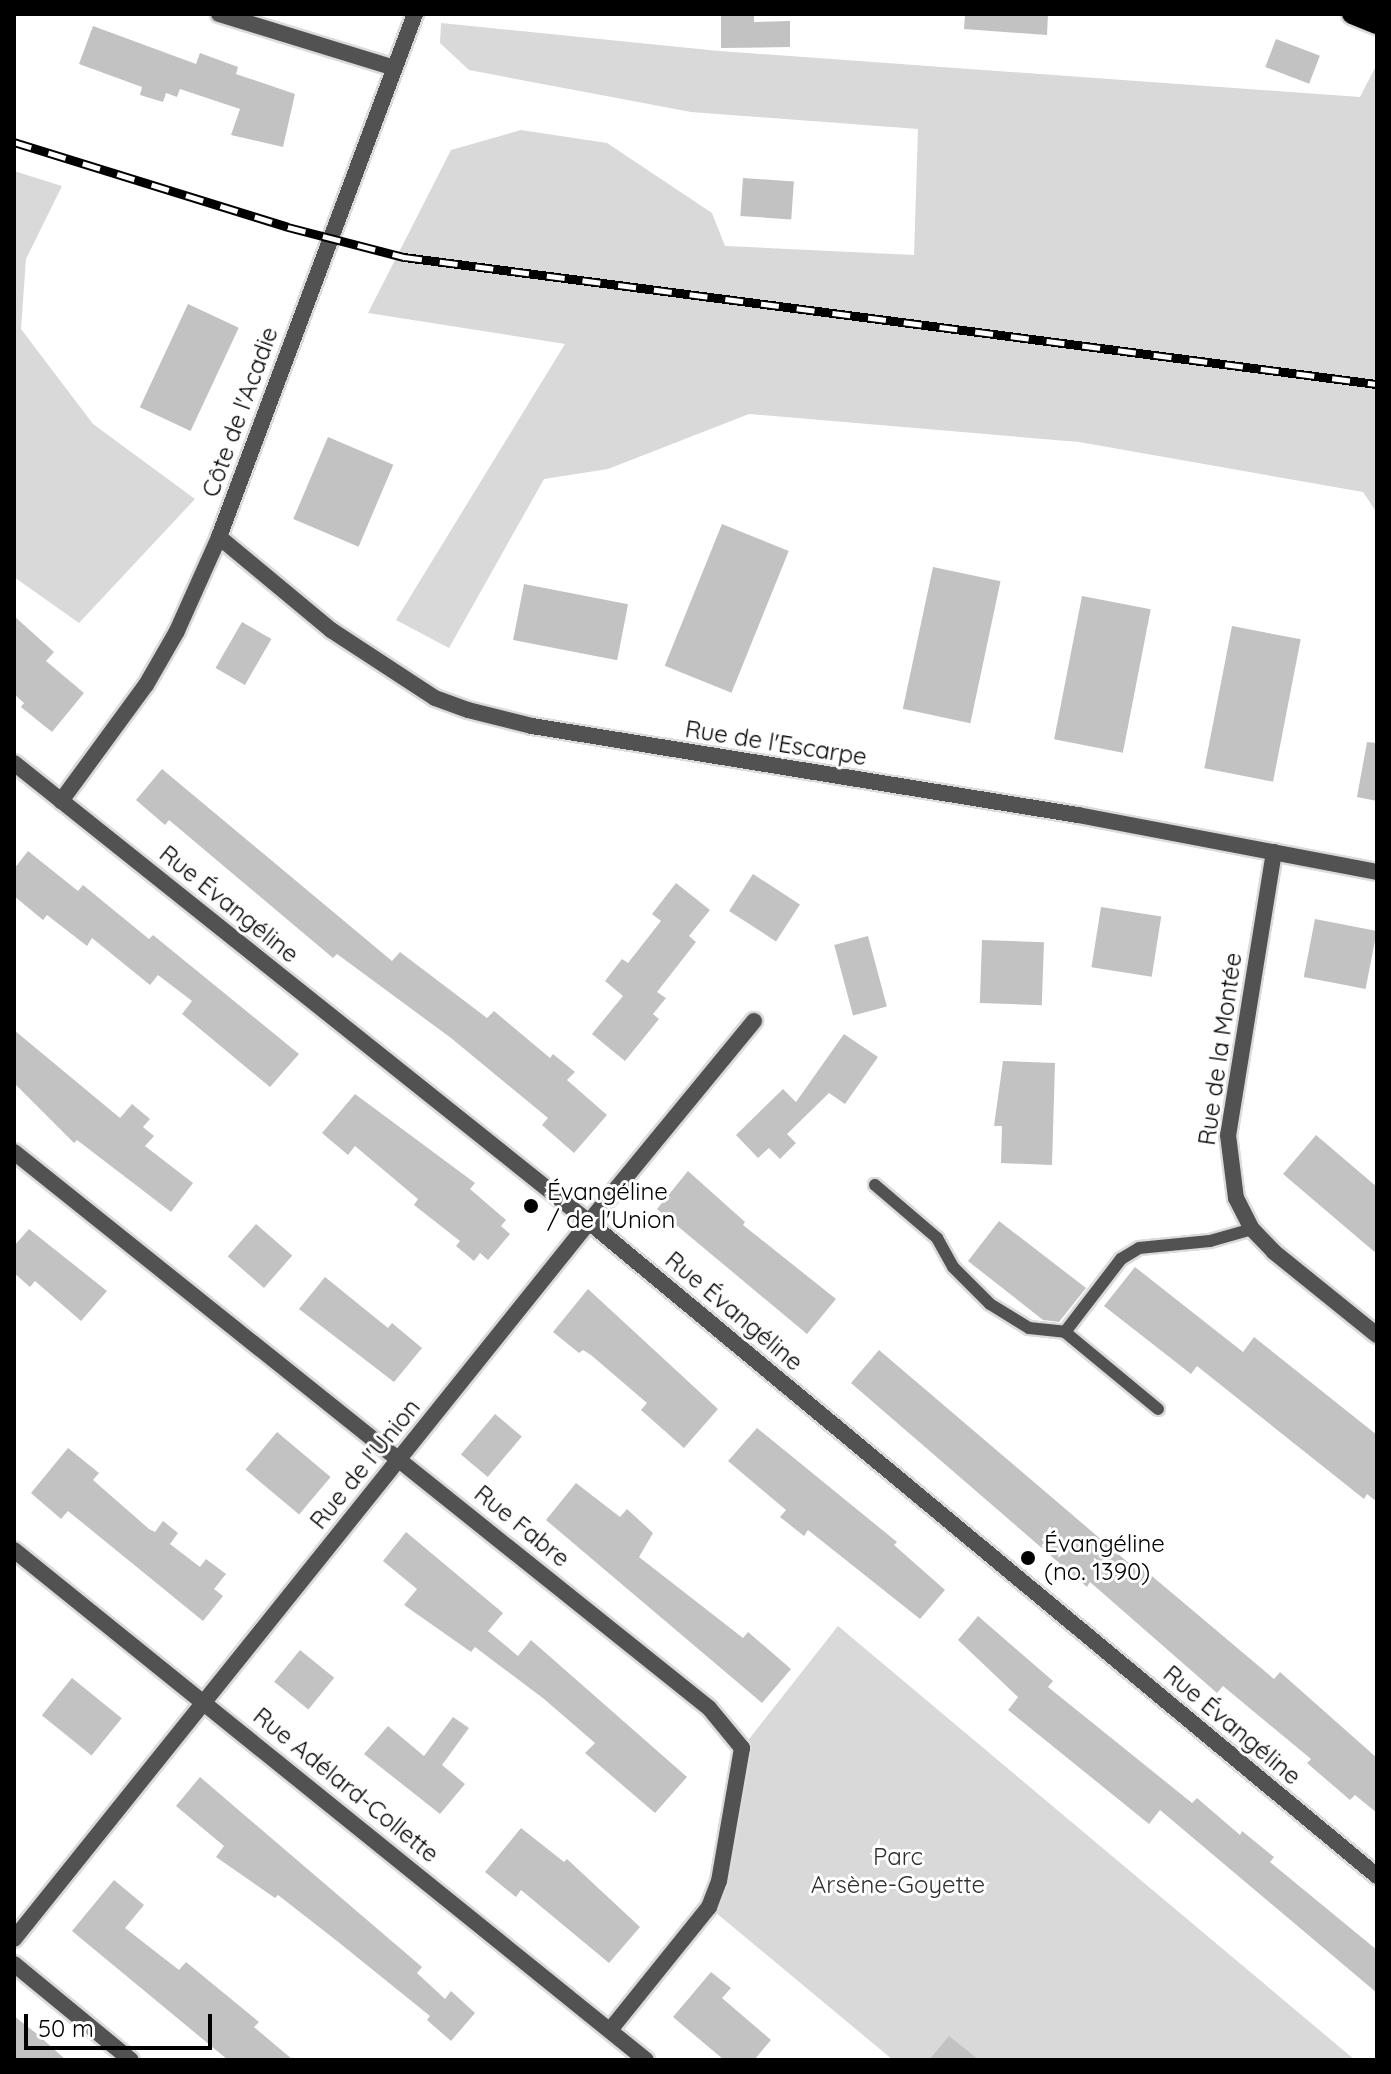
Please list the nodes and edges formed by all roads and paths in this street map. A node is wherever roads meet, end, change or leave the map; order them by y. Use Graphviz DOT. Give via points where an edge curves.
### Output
graph roads {
  1 [pos="219,14"];
  2 [pos="415,14"];
  3 [pos="1352,14"];
  4 [pos="1377,24"];
  5 [pos="394,68"];
  6 [pos="219,537"];
  7 [pos="14,763"];
  8 [pos="61,801"];
  9 [pos="1274,852"];
  10 [pos="1377,872"];
  11 [pos="754,1021"];
  12 [pos="14,1152"];
  13 [pos="875,1185"];
  14 [pos="589,1222"];
  15 [pos="1252,1229"];
  16 [pos="1065,1332"];
  17 [pos="1377,1335"];
  18 [pos="1158,1409"];
  19 [pos="401,1459"];
  20 [pos="14,1550"];
  21 [pos="203,1701"];
  22 [pos="1377,1876"];
  23 [pos="14,1939"];
  24 [pos="14,1964"];
  25 [pos="611,2029"];
  26 [pos="131,2060"];
  27 [pos="646,2060"];
  1 -- 5 [label="street"];
  2 -- 5 [label="street, Côte de l'Acadie"];
  3 -- 4 [label="main road"];
  5 -- 6 [label="street, Côte de l'Acadie"];
  6 -- 8 [label="street, Côte de l'Acadie" via="146,685"];
  6 -- 9 [label="street, Rue de l'Escarpe" via="331,630 435,698 468,710 532,726"];
  7 -- 8 [label="street, Rue Évangéline"];
  8 -- 14 [label="street, Rue Évangéline"];
  9 -- 10 [label="street, Rue de l'Escarpe"];
  9 -- 15 [label="street, Rue de la Montée" via="1228,1135 1236,1198"];
  11 -- 14 [label="street, Rue de l'Union"];
  12 -- 19 [label="street, Rue Fabre"];
  13 -- 16 [label="lane" via="937,1238 953,1267 990,1304 1029,1328"];
  14 -- 19 [label="street, Rue de l'Union"];
  14 -- 22 [label="street, Rue Évangéline"];
  15 -- 16 [label="lane" via="1210,1241 1139,1248 1121,1259"];
  15 -- 17 [label="street, Rue de la Montée"];
  16 -- 18 [label="lane"];
  19 -- 21 [label="street, Rue de l'Union"];
  19 -- 25 [label="street, Rue Fabre" via="709,1708 742,1748 719,1881 709,1907"];
  20 -- 21 [label="street, Rue Adélard-Collette"];
  21 -- 23 [label="street, Rue de l'Union"];
  21 -- 25 [label="street, Rue Adélard-Collette"];
  24 -- 26 [label="street"];
  25 -- 27 [label="street, Rue Adélard-Collette"];
}
